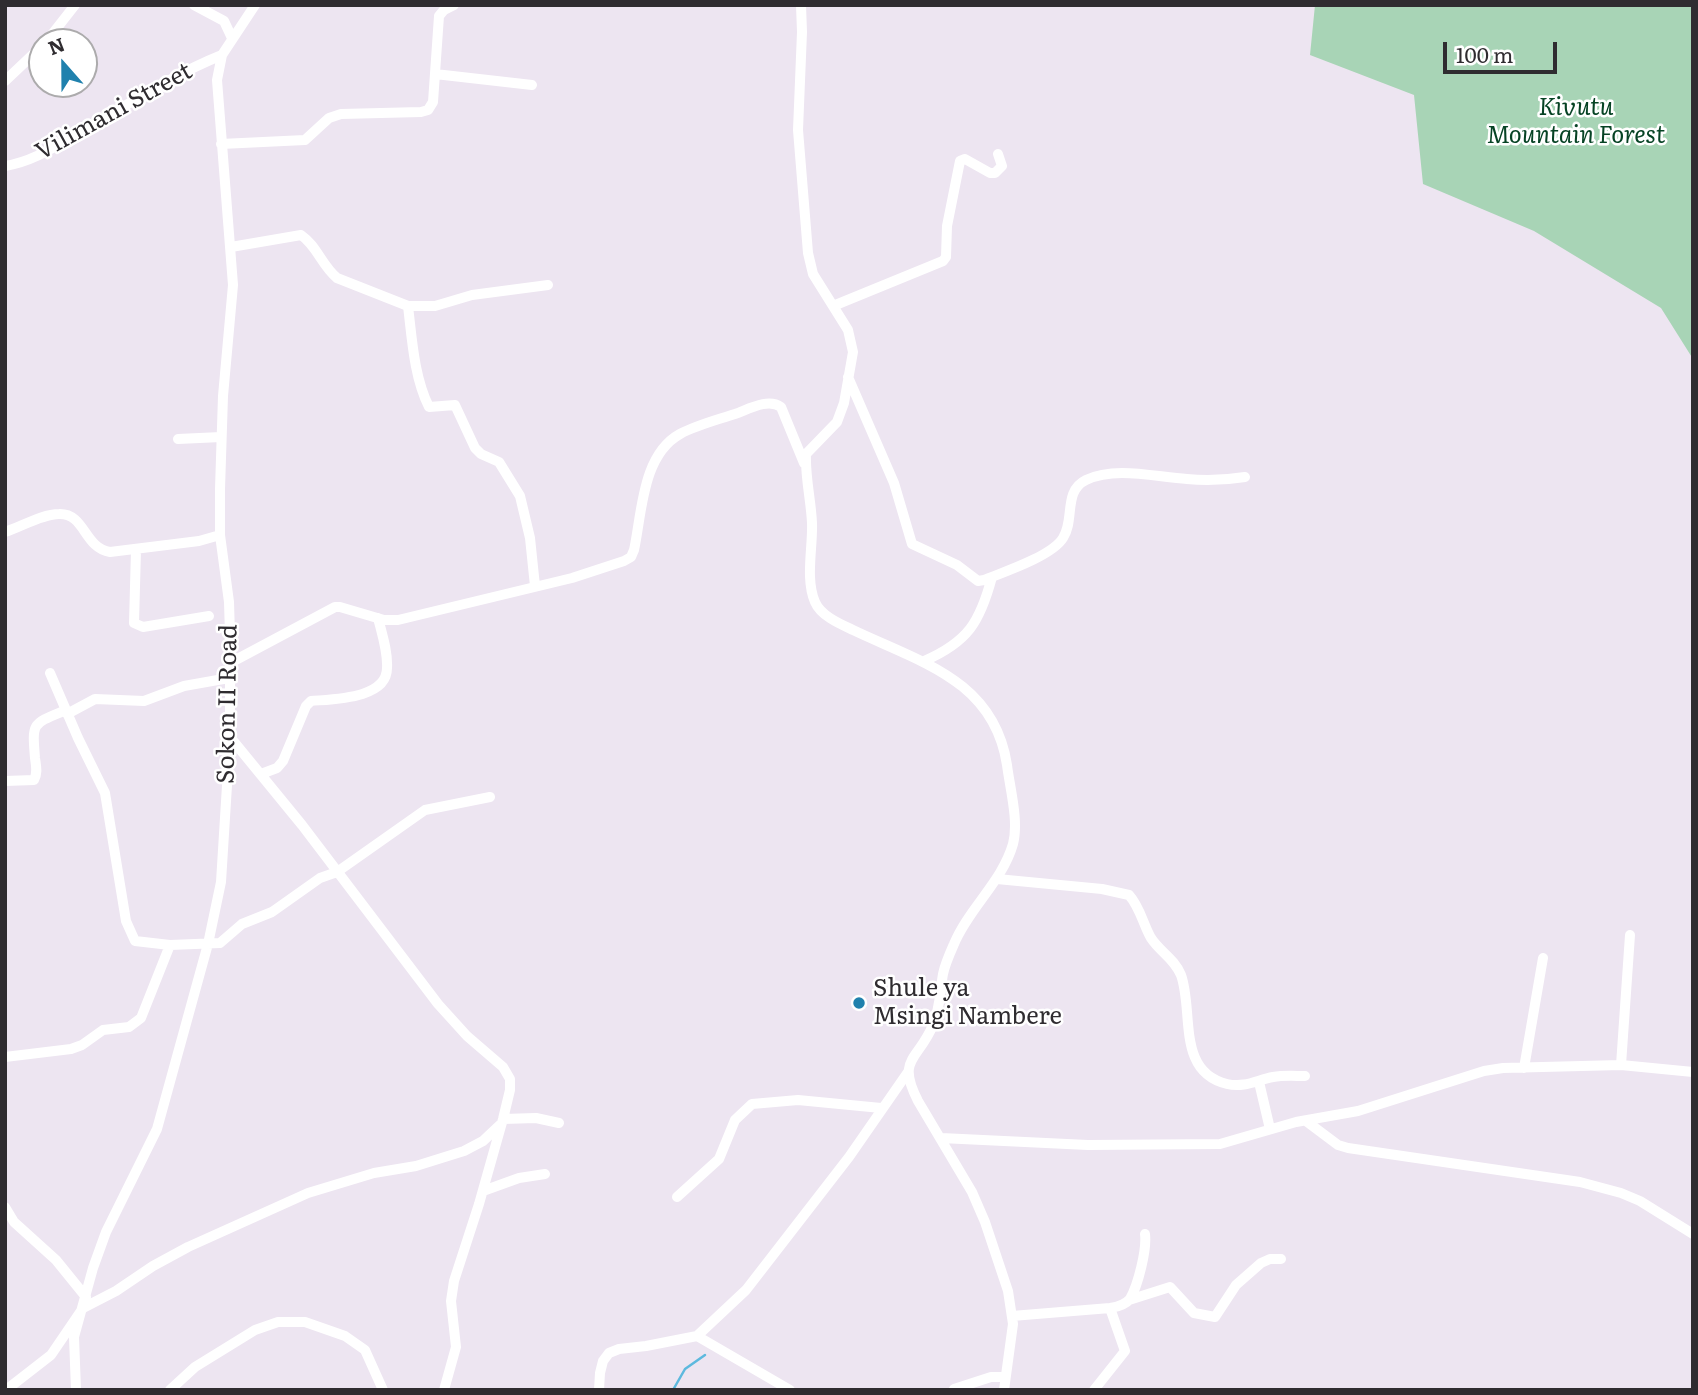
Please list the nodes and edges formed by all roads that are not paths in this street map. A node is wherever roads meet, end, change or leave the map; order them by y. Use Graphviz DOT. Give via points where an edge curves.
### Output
graph roads {
  1 [pos="75,5"];
  2 [pos="194,5"];
  3 [pos="256,5"];
  4 [pos="454,5"];
  5 [pos="801,5"];
  6 [pos="57,28"];
  7 [pos="232,38"];
  8 [pos="222,55"];
  9 [pos="28,59"];
  10 [pos="435,74"];
  11 [pos="5,80"];
  12 [pos="532,85"];
  13 [pos="221,144"];
  14 [pos="998,154"];
  15 [pos="5,166"];
  16 [pos="231,247"];
  17 [pos="548,285"];
  18 [pos="408,306"];
  19 [pos="833,306"];
  20 [pos="848,376"];
  21 [pos="221,437"];
  22 [pos="178,439"];
  23 [pos="806,466"];
  24 [pos="1245,477"];
  25 [pos="5,532"];
  26 [pos="220,535"];
  27 [pos="136,550"];
  28 [pos="992,577"];
  29 [pos="535,586"];
  30 [pos="209,616"];
  31 [pos="378,618"];
  32 [pos="924,661"];
  33 [pos="230,663"];
  34 [pos="50,673"];
  35 [pos="229,678"];
  36 [pos="66,712"];
  37 [pos="230,737"];
  38 [pos="261,774"];
  39 [pos="5,781"];
  40 [pos="491,797"];
  41 [pos="337,872"];
  42 [pos="997,879"];
  43 [pos="1630,935"];
  44 [pos="208,944"];
  45 [pos="170,946"];
  46 [pos="1543,958"];
  47 [pos="5,1057"];
  48 [pos="1621,1065"];
  49 [pos="1524,1068"];
  50 [pos="908,1072"];
  51 [pos="1693,1072"];
  52 [pos="1306,1076"];
  53 [pos="1259,1082"];
  54 [pos="881,1108"];
  55 [pos="1306,1121"];
  56 [pos="502,1122"];
  57 [pos="559,1124"];
  58 [pos="1270,1129"];
  59 [pos="941,1138"];
  60 [pos="545,1174"];
  61 [pos="483,1191"];
  62 [pos="677,1198"];
  63 [pos="5,1207"];
  64 [pos="1145,1234"];
  65 [pos="1693,1234"];
  66 [pos="1281,1259"];
  67 [pos="86,1297"];
  68 [pos="1129,1300"];
  69 [pos="83,1308"];
  70 [pos="1110,1308"];
  71 [pos="1012,1316"];
  72 [pos="698,1336"];
  73 [pos="1004,1377"];
  74 [pos="954,1389"];
  75 [pos="6,1390"];
  76 [pos="76,1390"];
  77 [pos="170,1390"];
  78 [pos="383,1390"];
  79 [pos="444,1390"];
  80 [pos="599,1390"];
  81 [pos="790,1390"];
  82 [pos="1004,1390"];
  83 [pos="1094,1390"];
  1 -- 6 [label="street"];
  2 -- 7 [label="street" via="224,21"];
  3 -- 7 [label="street, Sokon II Road"];
  4 -- 10 [label="street" via="439,16"];
  5 -- 19 [label="street" via="798,130 808,253 813,274"];
  7 -- 8 [label="street, Sokon II Road"];
  8 -- 13 [label="street, Sokon II Road" via="216,80"];
  8 -- 15 [label="street, Vilimani Street" via="53,149"];
  9 -- 11 [label="street"];
  10 -- 12 [label="street"];
  10 -- 13 [label="street" via="432,105 425,112 349,113 329,118 305,140"];
  13 -- 16 [label="street, Sokon II Road"];
  14 -- 19 [label="street" via="1002,166 995,173 965,159 960,161 943,261"];
  16 -- 18 [label="street" via="301,236 337,278"];
  16 -- 21 [label="street, Sokon II Road" via="232,310"];
  17 -- 18 [label="street" via="472,295 435,306"];
  18 -- 29 [label="street" via="427,403 432,408 455,405 475,448 499,461 520,496"];
  19 -- 20 [label="street" via="852,346"];
  20 -- 23 [label="street" via="837,422 809,449"];
  20 -- 28 [label="street" via="894,483 912,544 957,565 978,581"];
  21 -- 22 [label="street"];
  21 -- 26 [label="street, Sokon II Road"];
  23 -- 29 [label="street" via="777,404 759,405 688,430 673,439 656,460 631,557"];
  23 -- 32 [label="street" via="815,601 836,622"];
  24 -- 28 [label="street" via="1202,480 1131,474 1087,479 1074,491 1063,539 1037,557"];
  25 -- 27 [label="street" via="49,516 68,515 101,551"];
  26 -- 27 [label="street"];
  26 -- 33 [label="street, Sokon II Road" via="229,602"];
  27 -- 30 [label="street" via="134,624 143,627"];
  28 -- 32 [label="street" via="985,604 968,634 947,651"];
  29 -- 31 [label="street" via="398,620"];
  31 -- 33 [label="street" via="335,607"];
  31 -- 38 [label="street" via="388,671 383,680 364,694 311,701 283,761"];
  32 -- 42 [label="street" via="952,677 996,727 1004,751 1015,830"];
  33 -- 35 [label="street, Sokon II Road"];
  34 -- 36 [label="street"];
  35 -- 36 [label="street" via="184,686 148,701 95,699"];
  35 -- 37 [label="street, Sokon II Road"];
  36 -- 39 [label="street" via="34,727 34,780"];
  36 -- 45 [label="street" via="105,793 131,936 135,941"];
  37 -- 38 [label="street"];
  37 -- 44 [label="street, Sokon II Road" via="221,882"];
  38 -- 41 [label="street"];
  40 -- 41 [label="street" via="425,810"];
  41 -- 44 [label="street" via="320,878 272,912 242,924 223,941"];
  41 -- 56 [label="street" via="438,1004 508,1073 510,1090"];
  42 -- 50 [label="street" via="954,942 943,971 934,1024"];
  42 -- 53 [label="street" via="1102,888 1129,895 1152,939 1178,968 1189,1040 1198,1064 1215,1080 1229,1085"];
  43 -- 48 [label="street"];
  44 -- 45 [label="street"];
  44 -- 67 [label="street, Sokon II Road" via="157,1129 102,1242"];
  45 -- 47 [label="street" via="134,1025 103,1030 71,1049"];
  46 -- 49 [label="street"];
  48 -- 49 [label="street"];
  48 -- 51 [label="street"];
  49 -- 55 [label="street" via="1484,1071 1358,1111"];
  50 -- 54 [label="street"];
  50 -- 59 [label="street" via="912,1088"];
  52 -- 53 [label="street"];
  53 -- 58 [label="street"];
  54 -- 62 [label="street" via="798,1100 752,1104 736,1120 719,1159"];
  54 -- 72 [label="street" via="750,1286"];
  55 -- 58 [label="street"];
  55 -- 65 [label="street" via="1348,1149 1580,1182 1621,1193"];
  56 -- 57 [label="street" via="536,1118"];
  56 -- 61 [label="street"];
  56 -- 69 [label="street" via="475,1146 444,1158 374,1173 282,1204 188,1247"];
  58 -- 59 [label="street" via="1202,1145"];
  59 -- 71 [label="street" via="985,1222"];
  60 -- 61 [label="street"];
  61 -- 79 [label="street" via="454,1281 451,1301 456,1347"];
  63 -- 67 [label="street"];
  64 -- 68 [label="street" via="1144,1258"];
  66 -- 68 [label="street" via="1261,1263 1236,1284 1215,1317 1194,1313 1170,1287"];
  67 -- 69 [label="street, Sokon II Road"];
  68 -- 70 [label="street"];
  69 -- 75 [label="street" via="51,1355"];
  69 -- 76 [label="street, Sokon II Road" via="73,1342"];
  70 -- 71 [label="street"];
  70 -- 83 [label="street" via="1125,1351"];
  71 -- 73 [label="street"];
  72 -- 80 [label="street" via="609,1353 603,1361"];
  72 -- 81 [label="street"];
  73 -- 74 [label="street"];
  73 -- 82 [label="street"];
  77 -- 78 [label="street" via="234,1341 278,1322 305,1322 355,1342 365,1350"];
}
